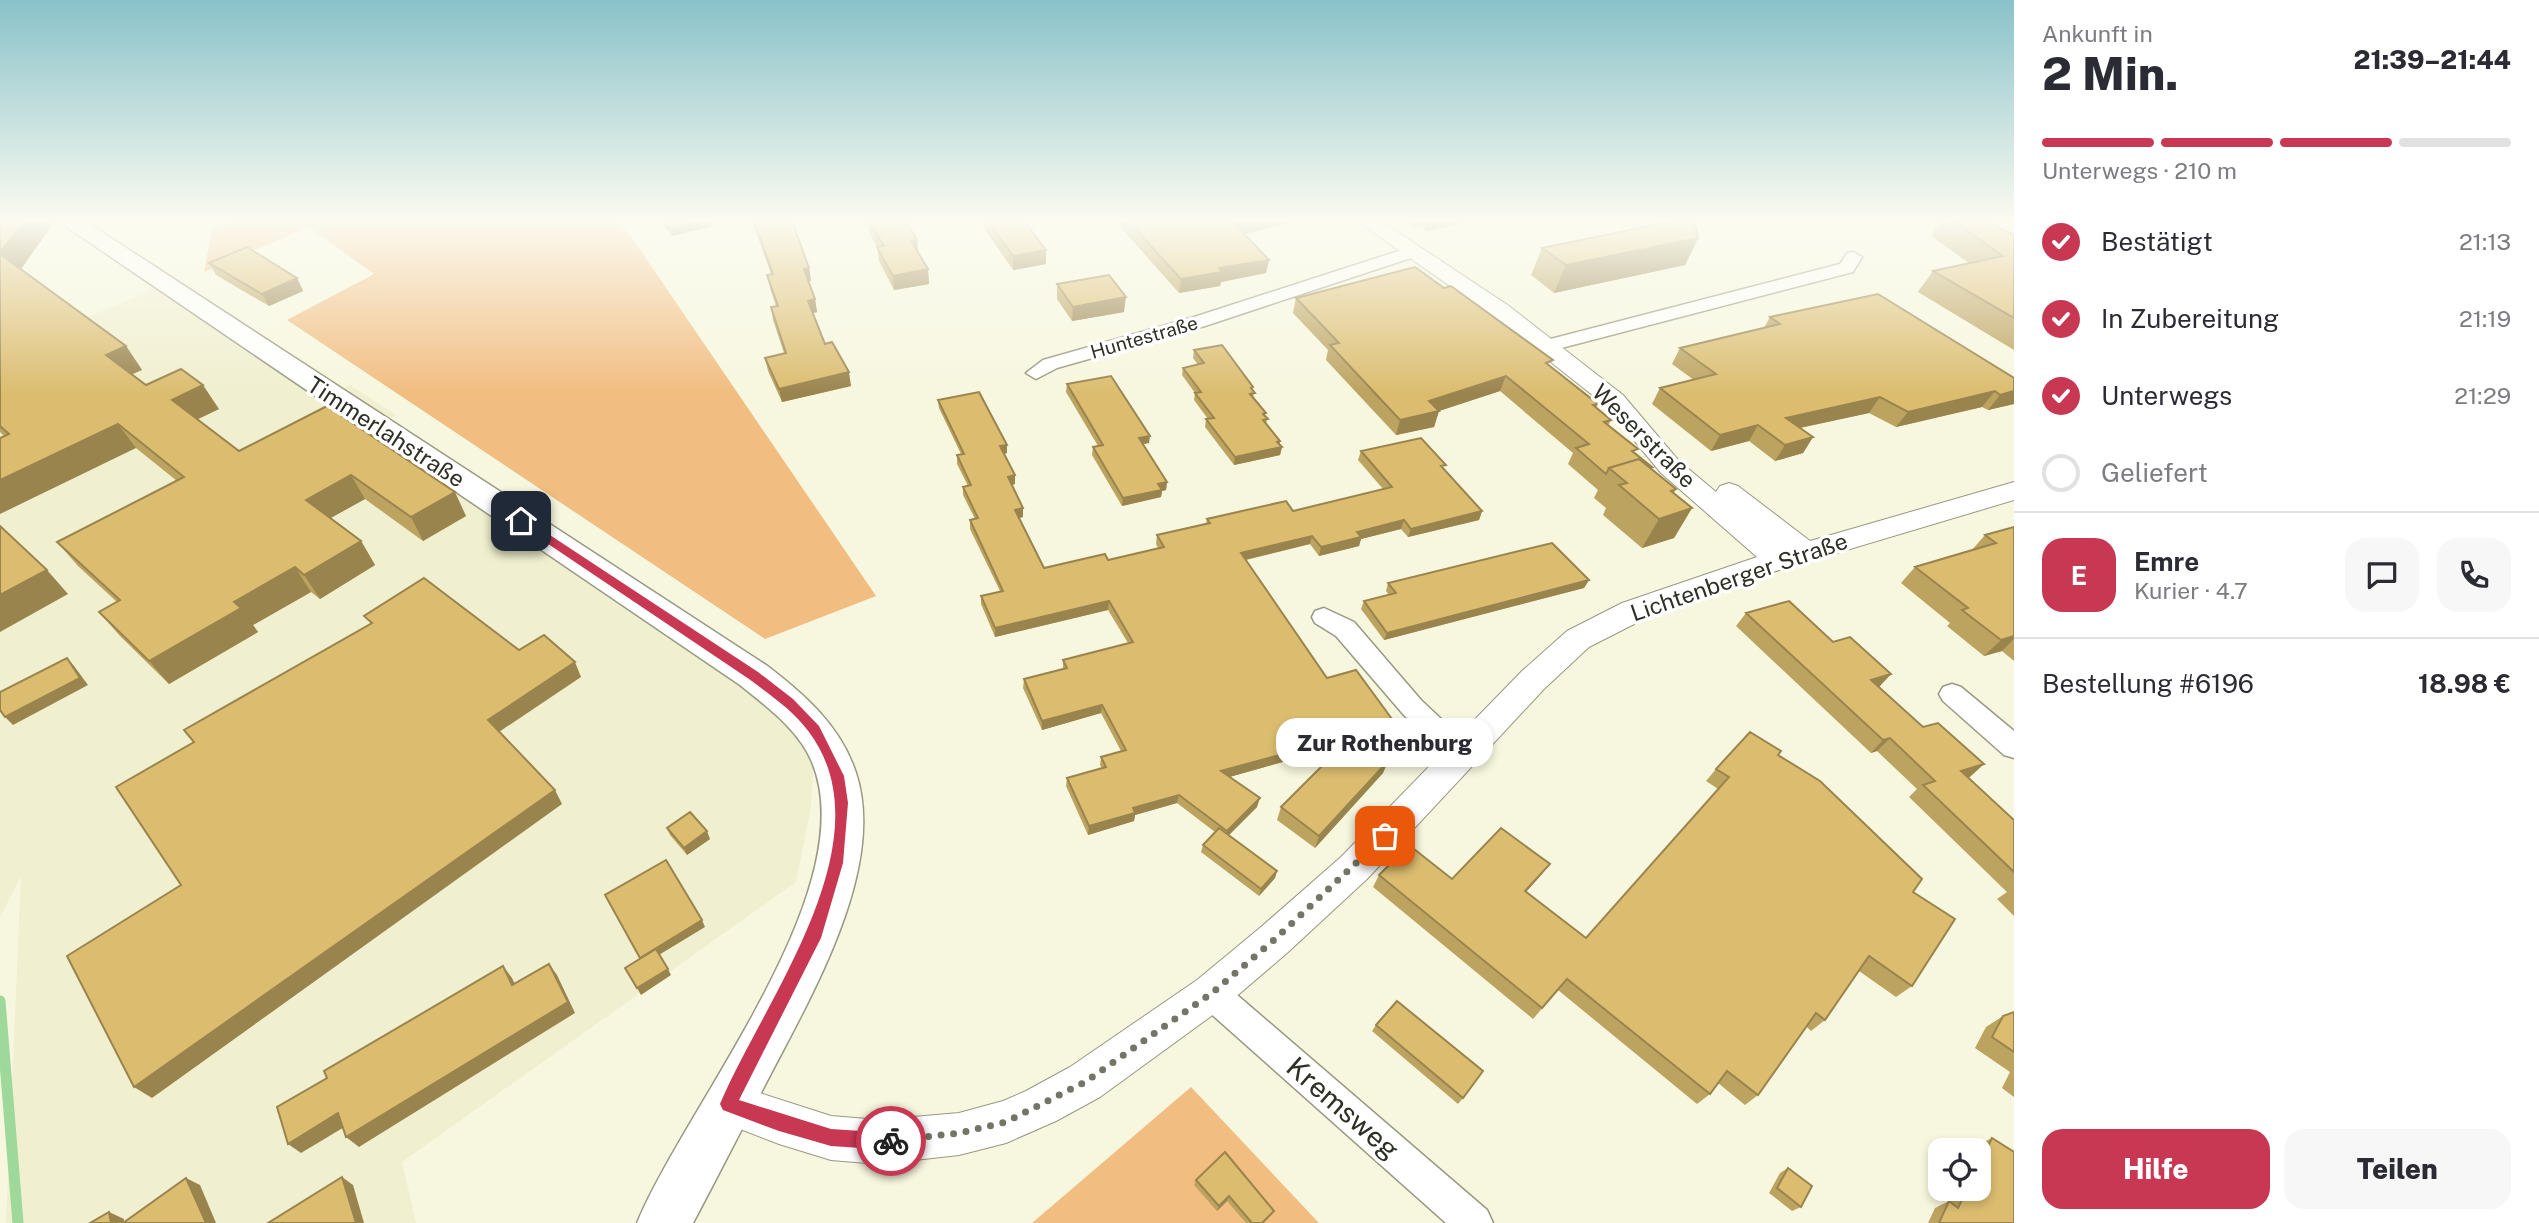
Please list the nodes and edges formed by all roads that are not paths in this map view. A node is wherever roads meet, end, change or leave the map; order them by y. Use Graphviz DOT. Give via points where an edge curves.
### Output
graph roads {
  1 [pos="155,278"];
  2 [pos="1332,278"];
  3 [pos="1452,278"];
  4 [pos="1808,278"];
  5 [pos="1546,346"];
  6 [pos="1036,373"];
  7 [pos="2014,491"];
  8 [pos="1792,556"];
  9 [pos="1324,617"];
  10 [pos="1952,694"];
  11 [pos="2014,747"];
  12 [pos="1462,756"];
  13 [pos="1212,993"];
  14 [pos="729,1104"];
  15 [pos="664,1223"];
  16 [pos="1474,1223"];
  1 -- 14 [label="main road, Timmerlahstraße" via="753,675 815,729 837,776 841,803 836,863 814,938"];
  2 -- 6 [label="street, Huntestraße" via="1050,364"];
  3 -- 5 [label="street, Weserstraße"];
  4 -- 5 [label="street"];
  5 -- 8 [label="street, Weserstraße" via="1614,400 1670,467"];
  7 -- 8 [label="street, Lichtenberger Straße"];
  8 -- 12 [label="street, Lichtenberger Straße" via="1644,606 1578,639"];
  9 -- 12 [label="street" via="1345,629 1412,707"];
  10 -- 11 [label="street"];
  12 -- 13 [label="street, Lichtenberger Straße" via="1354,868"];
  13 -- 14 [label="street, Lichtenberger Straße" via="1085,1082 1006,1122 959,1133 879,1142 831,1138"];
  13 -- 16 [label="street, Kremsweg"];
  14 -- 15 [label="main road, Timmerlahstraße"];
}
